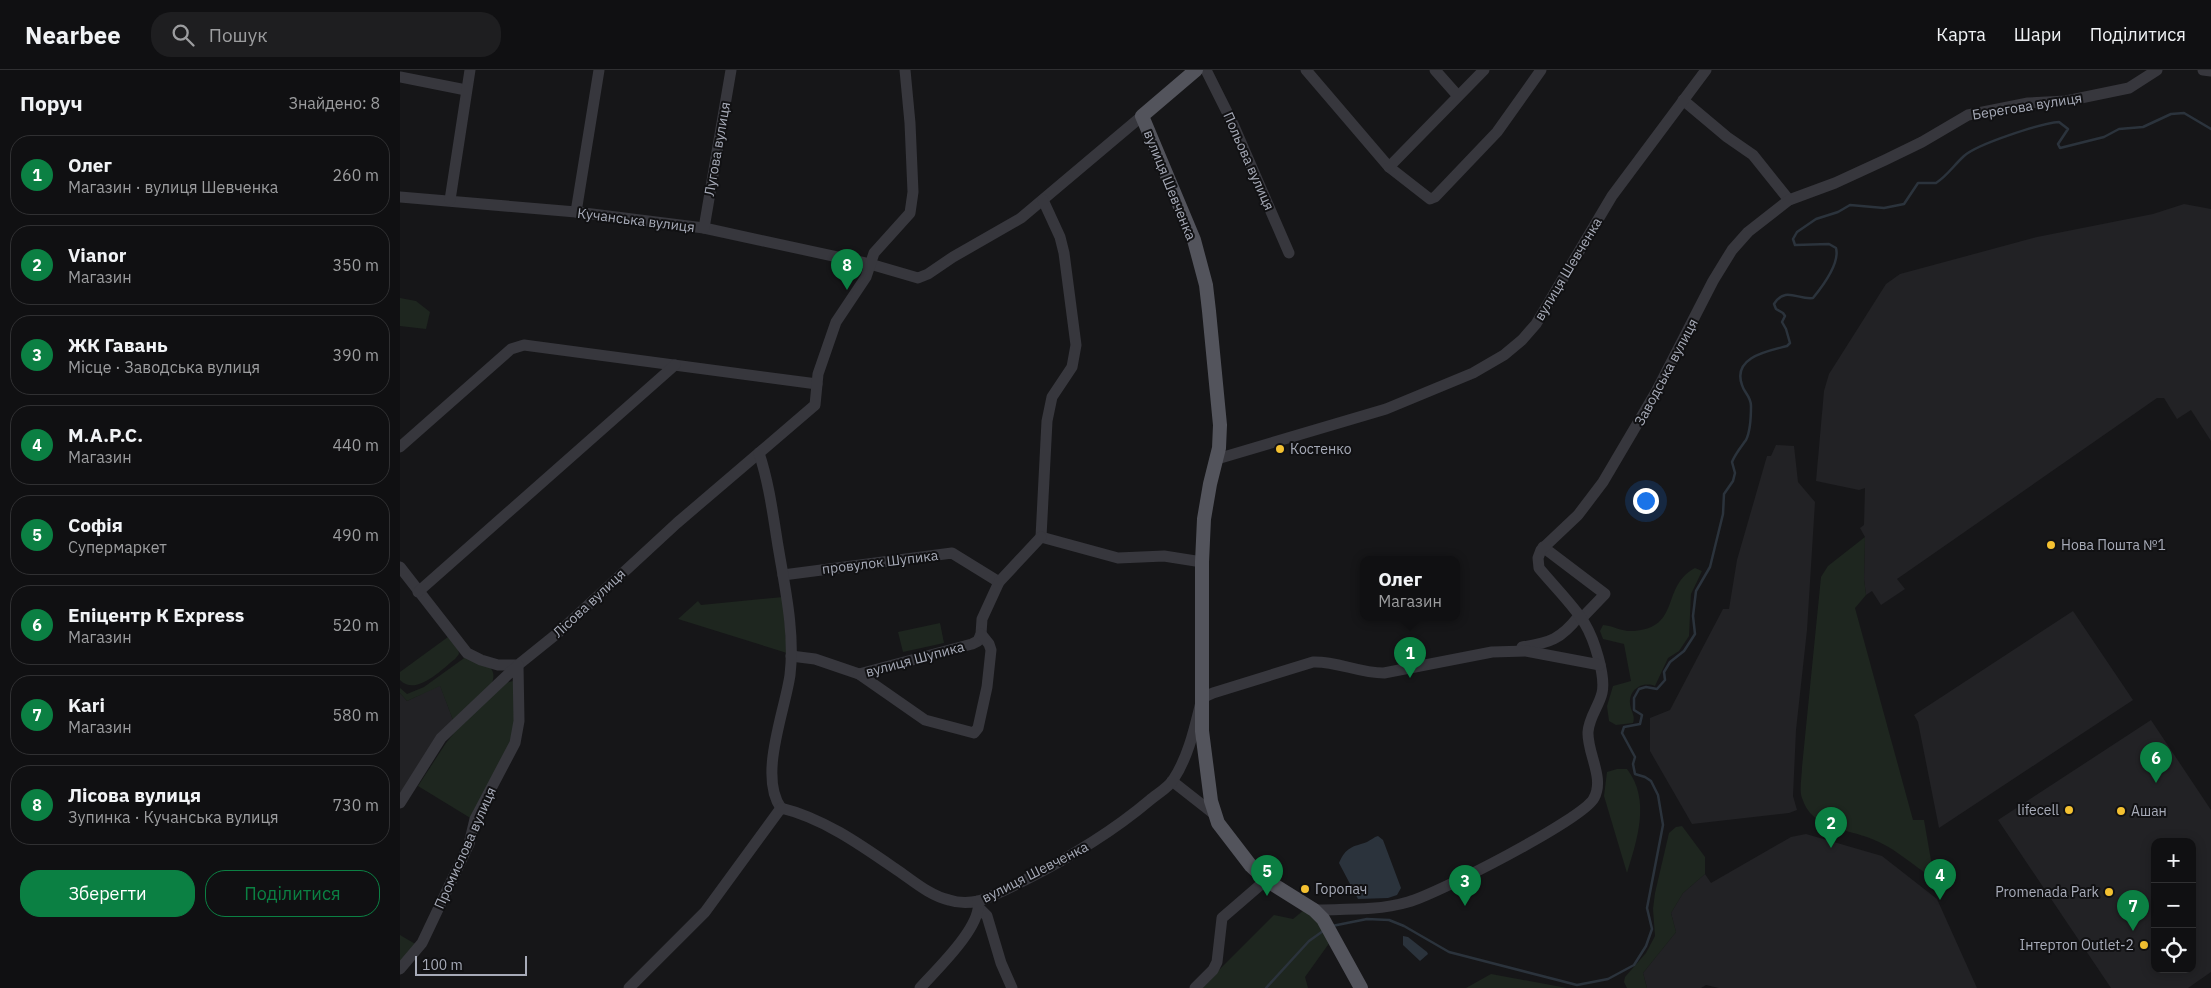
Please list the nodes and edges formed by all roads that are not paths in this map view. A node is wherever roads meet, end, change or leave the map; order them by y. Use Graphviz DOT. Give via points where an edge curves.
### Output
graph roads {
  1 [pos="470,70"];
  2 [pos="599,70"];
  3 [pos="731,70"];
  4 [pos="905,70"];
  5 [pos="1196,70"];
  6 [pos="1206,70"];
  7 [pos="1306,70"];
  8 [pos="1435,70"];
  9 [pos="1484,70"];
  10 [pos="1541,70"];
  11 [pos="1706,70"];
  12 [pos="2157,70"];
  13 [pos="2203,70"];
  14 [pos="2211,71"];
  15 [pos="400,77"];
  16 [pos="466,90"];
  17 [pos="1458,96"];
  18 [pos="1683,100"];
  19 [pos="1142,116"];
  20 [pos="1389,167"];
  21 [pos="400,196"];
  22 [pos="450,200"];
  23 [pos="1043,200"];
  24 [pos="1790,200"];
  25 [pos="576,212"];
  26 [pos="704,228"];
  27 [pos="1289,253"];
  28 [pos="870,264"];
  29 [pos="675,365"];
  30 [pos="817,384"];
  31 [pos="400,447"];
  32 [pos="759,453"];
  33 [pos="1217,460"];
  34 [pos="1041,537"];
  35 [pos="1544,547"];
  36 [pos="1202,562"];
  37 [pos="400,567"];
  38 [pos="783,575"];
  39 [pos="999,582"];
  40 [pos="418,592"];
  41 [pos="1580,617"];
  42 [pos="981,634"];
  43 [pos="1492,652"];
  44 [pos="791,656"];
  45 [pos="518,665"];
  46 [pos="1600,665"];
  47 [pos="859,674"];
  48 [pos="1202,698"];
  49 [pos="1172,781"];
  50 [pos="400,803"];
  51 [pos="781,808"];
  52 [pos="1214,814"];
  53 [pos="1266,880"];
  54 [pos="979,904"];
  55 [pos="1314,910"];
  56 [pos="400,969"];
  57 [pos="629,988"];
  58 [pos="920,988"];
  59 [pos="1012,988"];
  60 [pos="1195,988"];
  61 [pos="1361,988"];
  1 -- 16 [label="street"];
  2 -- 25 [label="street"];
  3 -- 26 [label="street, Лугова вулиця"];
  4 -- 28 [label="street, Лісова вулиця" via="912,204 906,220 874,253"];
  5 -- 19 [label="main road"];
  6 -- 27 [label="street, Польова вулиця"];
  7 -- 20 [label="street"];
  8 -- 17 [label="street"];
  9 -- 17 [label="street"];
  10 -- 20 [label="street" via="1497,132 1435,197 1428,198"];
  11 -- 18 [label="street, вулиця Шевченка"];
  12 -- 24 [label="street, Берегова вулиця" via="2129,88 1968,115 1885,160"];
  13 -- 14 [label="street"];
  15 -- 16 [label="street"];
  16 -- 22 [label="street"];
  17 -- 20 [label="street"];
  18 -- 24 [label="street" via="1753,155"];
  18 -- 33 [label="street, вулиця Шевченка" via="1612,196 1536,324 1504,355 1473,373 1386,409"];
  19 -- 23 [label="street, вулиця Шевченка"];
  19 -- 33 [label="main road, вулиця Шевченка" via="1194,240 1206,285 1220,425"];
  21 -- 22 [label="street, Кучанська вулиця"];
  22 -- 25 [label="street, Кучанська вулиця"];
  23 -- 28 [label="street, вулиця Шевченка" via="1010,225 923,277 913,278"];
  23 -- 34 [label="street" via="1064,253 1076,345 1072,367 1052,397 1047,421"];
  24 -- 35 [label="street, Заводська вулиця" via="1748,232 1732,250 1712,281 1656,392 1603,482 1578,515"];
  25 -- 26 [label="street, Кучанська вулиця"];
  26 -- 28 [label="street, Кучанська вулиця"];
  28 -- 30 [label="street, Лісова вулиця" via="866,277 836,322"];
  29 -- 30 [label="street"];
  29 -- 31 [label="street" via="524,344 516,346"];
  29 -- 40 [label="street"];
  30 -- 32 [label="street, Лісова вулиця" via="815,405"];
  32 -- 38 [label="street"];
  32 -- 45 [label="street, Лісова вулиця"];
  33 -- 36 [label="main road, вулиця Шевченка" via="1207,500"];
  34 -- 36 [label="street" via="1118,558 1164,556"];
  34 -- 39 [label="street, вулиця Шупика"];
  35 -- 41 [label="street" via="1538,558 1539,568"];
  35 -- 41 [label="street" via="1605,594"];
  36 -- 48 [label="main road, вулиця Шевченка"];
  37 -- 40 [label="street"];
  38 -- 39 [label="street, провулок Шупика" via="952,553"];
  38 -- 44 [label="street"];
  39 -- 42 [label="street, вулиця Шупика" via="982,619"];
  40 -- 45 [label="street" via="467,653 498,665"];
  41 -- 43 [label="street" via="1561,637 1550,642"];
  41 -- 46 [label="street"];
  42 -- 47 [label="street, вулиця Шупика" via="972,644"];
  42 -- 47 [label="street" via="991,650 987,687 974,733 925,720"];
  43 -- 46 [label="street" via="1526,651"];
  43 -- 48 [label="street" via="1384,673 1313,662"];
  44 -- 47 [label="street, вулиця Шупика"];
  44 -- 51 [label="street" via="771,777 772,791"];
  45 -- 50 [label="street" via="440,738"];
  45 -- 56 [label="street, Промислова вулиця" via="519,721 515,743 475,819 469,844 422,943"];
  46 -- 55 [label="street" via="1602,692 1588,731 1598,787 1595,797 1584,810 1431,894 1398,905"];
  48 -- 49 [label="street, вулиця Шевченка" via="1184,758"];
  48 -- 52 [label="main road, вулиця Шевченка" via="1205,766"];
  49 -- 52 [label="street, вулиця Шевченка"];
  49 -- 54 [label="street, вулиця Шевченка" via="1128,819 1096,841"];
  51 -- 54 [label="street, вулиця Шевченка" via="820,822 947,900"];
  51 -- 57 [label="street" via="705,912"];
  52 -- 53 [label="main road, вулиця Шевченка" via="1237,850"];
  53 -- 55 [label="main road, вулиця Шевченка"];
  53 -- 60 [label="street" via="1222,918 1217,962"];
  54 -- 58 [label="street" via="972,925"];
  54 -- 59 [label="street" via="987,916"];
  55 -- 61 [label="main road, вулиця Шевченка" via="1326,922"];
}
